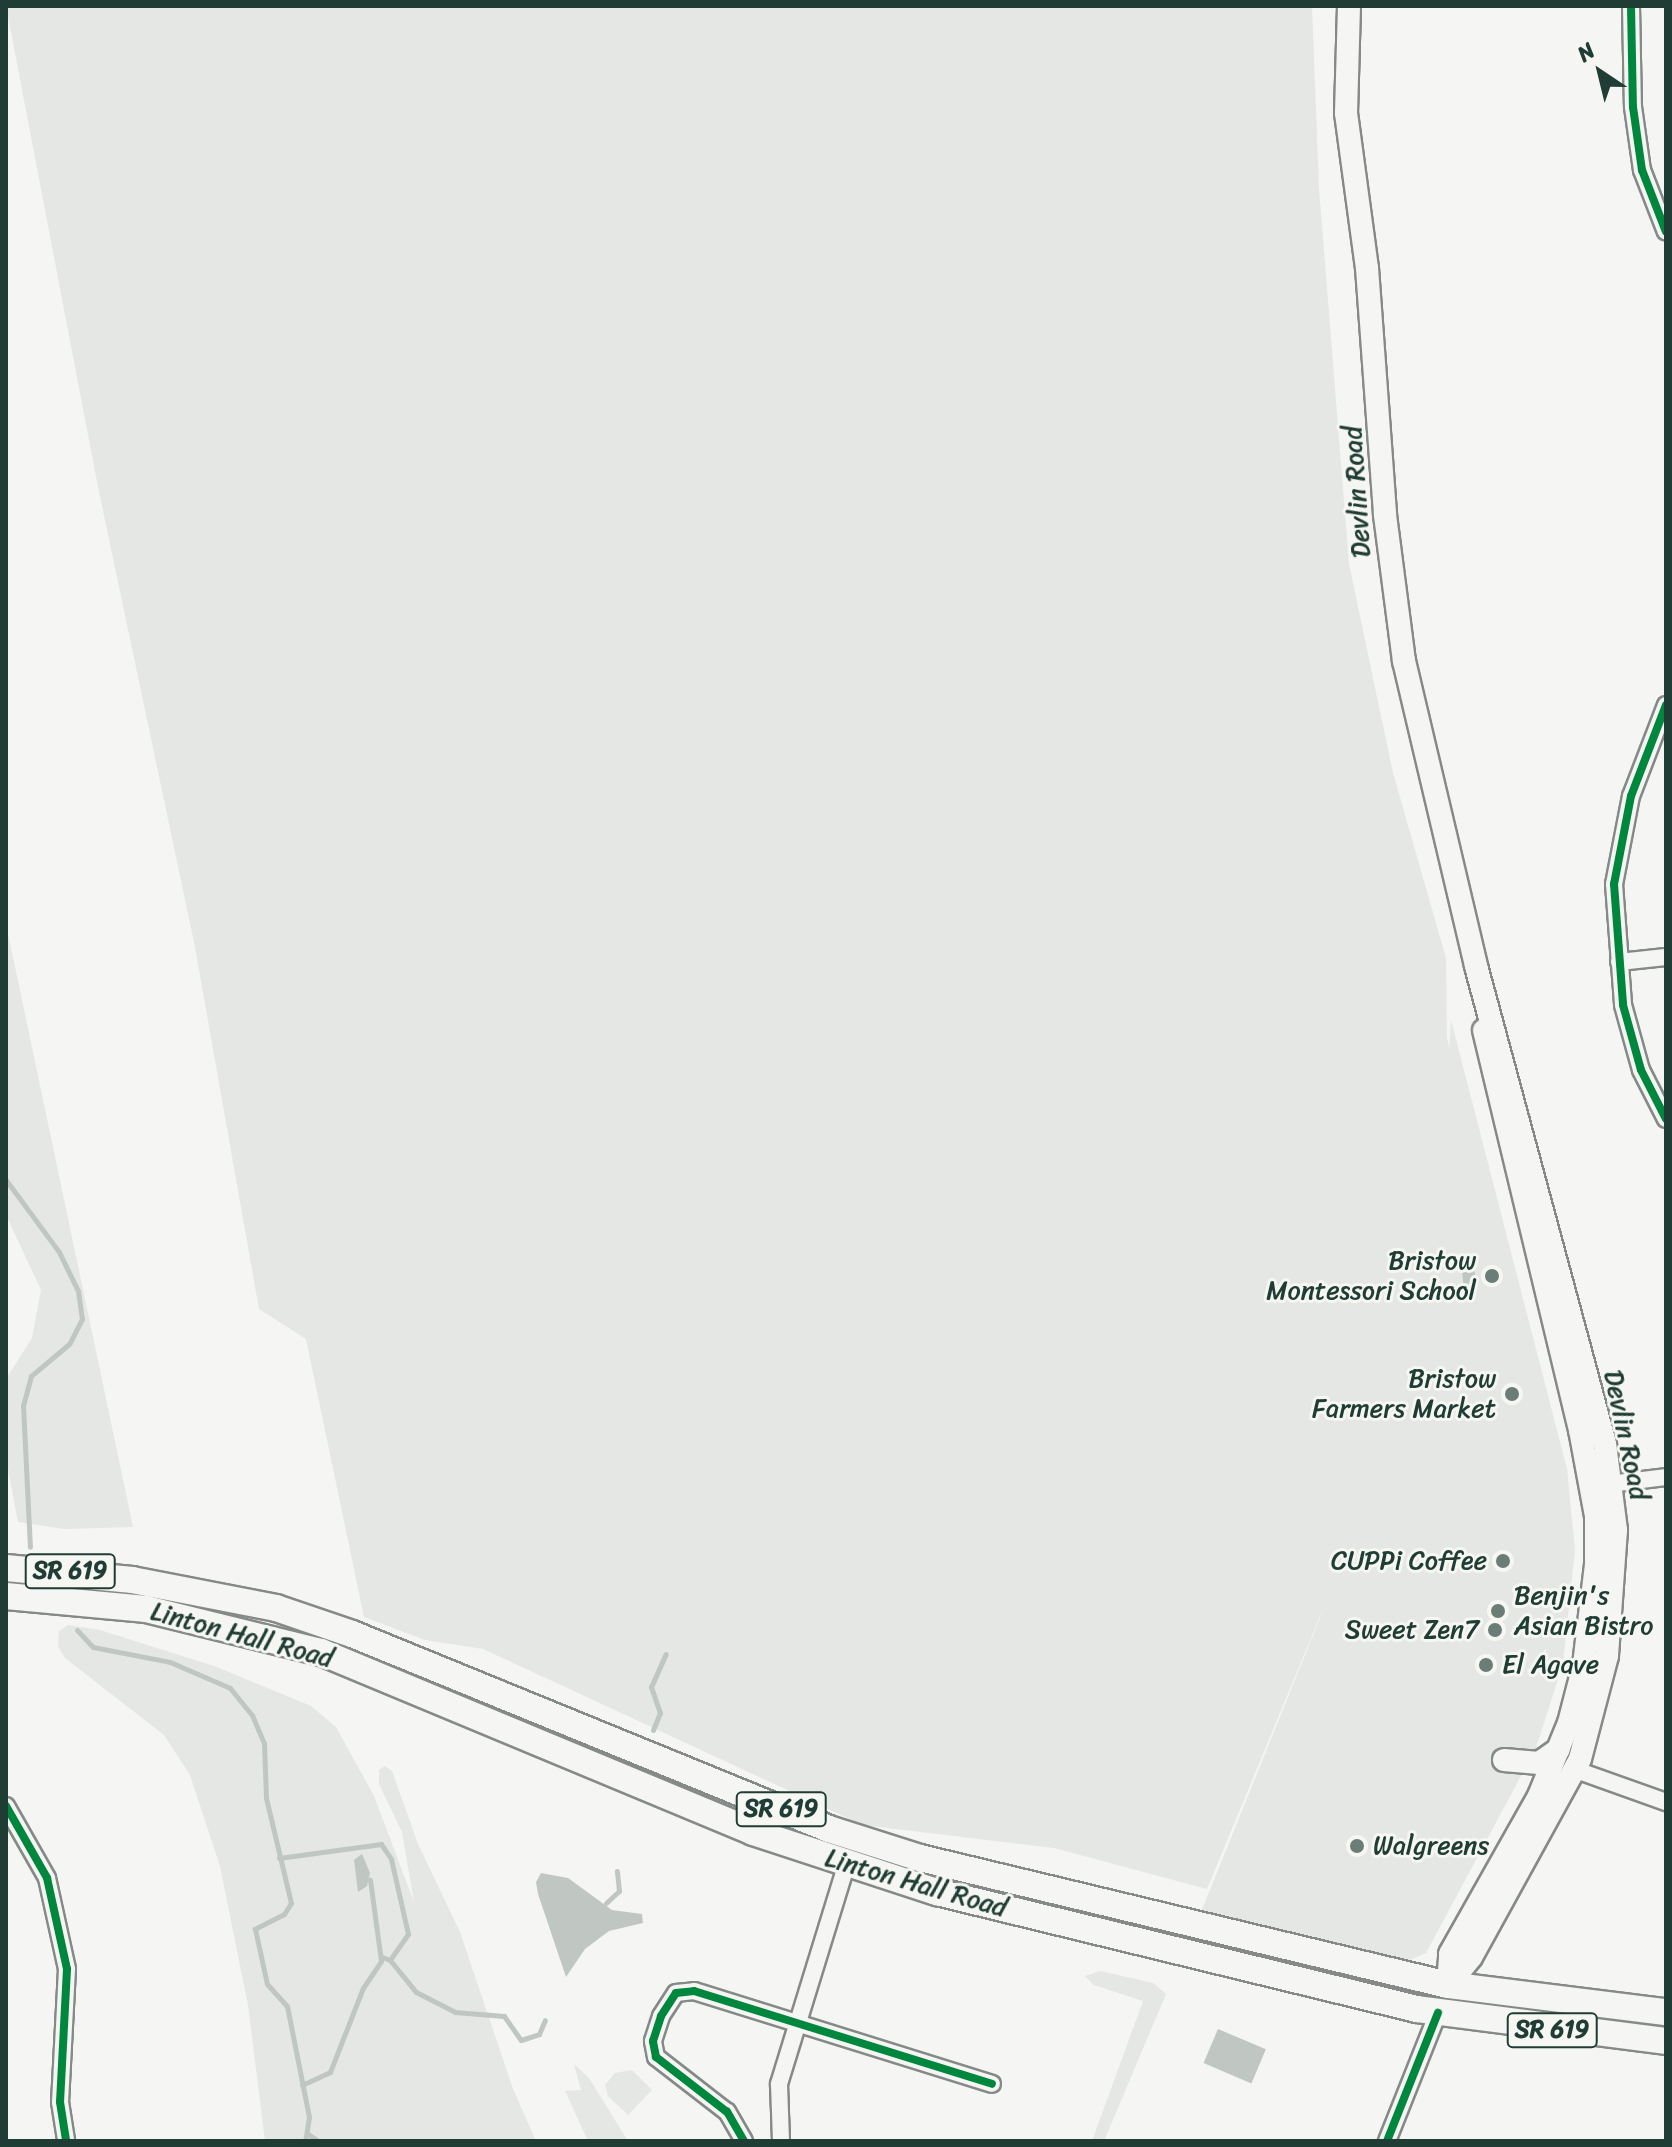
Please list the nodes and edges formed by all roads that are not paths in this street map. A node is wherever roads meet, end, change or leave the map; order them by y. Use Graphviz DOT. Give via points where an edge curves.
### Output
graph roads {
  1 [pos="1349,6"];
  2 [pos="1631,6"];
  3 [pos="1666,232"];
  4 [pos="1666,705"];
  5 [pos="1666,957"];
  6 [pos="1619,962"];
  7 [pos="1666,1119"];
  8 [pos="1666,1477"];
  9 [pos="1602,1485"];
  10 [pos="6,1568"];
  11 [pos="6,1596"];
  12 [pos="1559,1749"];
  13 [pos="1576,1770"];
  14 [pos="1666,1802"];
  15 [pos="6,1806"];
  16 [pos="1530,1811"];
  17 [pos="846,1866"];
  18 [pos="1448,1985"];
  19 [pos="1666,2012"];
  20 [pos="1438,2013"];
  21 [pos="797,2025"];
  22 [pos="1666,2041"];
  23 [pos="992,2084"];
  24 [pos="66,2141"];
  25 [pos="744,2141"];
  26 [pos="781,2141"];
  27 [pos="1387,2141"];
  1 -- 9 [label="main road, Devlin Road" via="1346,113 1375,350 1391,572 1423,750 1476,966 1490,1071"];
  2 -- 3 [label="street" via="1633,107 1642,170"];
  4 -- 6 [label="street" via="1631,796 1614,884"];
  5 -- 6 [label="street"];
  6 -- 7 [label="street" via="1623,1005 1641,1070"];
  8 -- 9 [label="street"];
  9 -- 12 [label="main road, Devlin Road" via="1584,1665"];
  9 -- 13 [label="main road, Devlin Road" via="1617,1557 1597,1705"];
  10 -- 18 [label="main road, Linton Hall Road / SR 619" via="78,1572 276,1608 352,1634 829,1829 920,1858"];
  11 -- 17 [label="main road, Linton Hall Road / SR 619" via="158,1611 321,1652"];
  12 -- 16 [label="main road, Devlin Road"];
  12 -- 16 [label="main road" via="1539,1763 1504,1760 1526,1785"];
  13 -- 14 [label="street"];
  13 -- 18 [label="main road, Devlin Road" via="1471,1957"];
  15 -- 24 [label="street" via="47,1878 67,1969 60,2102"];
  16 -- 18 [label="main road, Devlin Road" via="1457,1937"];
  17 -- 20 [label="main road, Linton Hall Road / SR 619"];
  17 -- 21 [label="street"];
  18 -- 19 [label="main road, Linton Hall Road / SR 619"];
  18 -- 20 [label="main road, Devlin Road"];
  20 -- 22 [label="main road, Linton Hall Road / SR 619"];
  20 -- 27 [label="street"];
  21 -- 23 [label="street"];
  21 -- 25 [label="street" via="694,1991 676,1993 668,2001 653,2041 656,2057 727,2112"];
  21 -- 26 [label="street" via="779,2084"];
}
